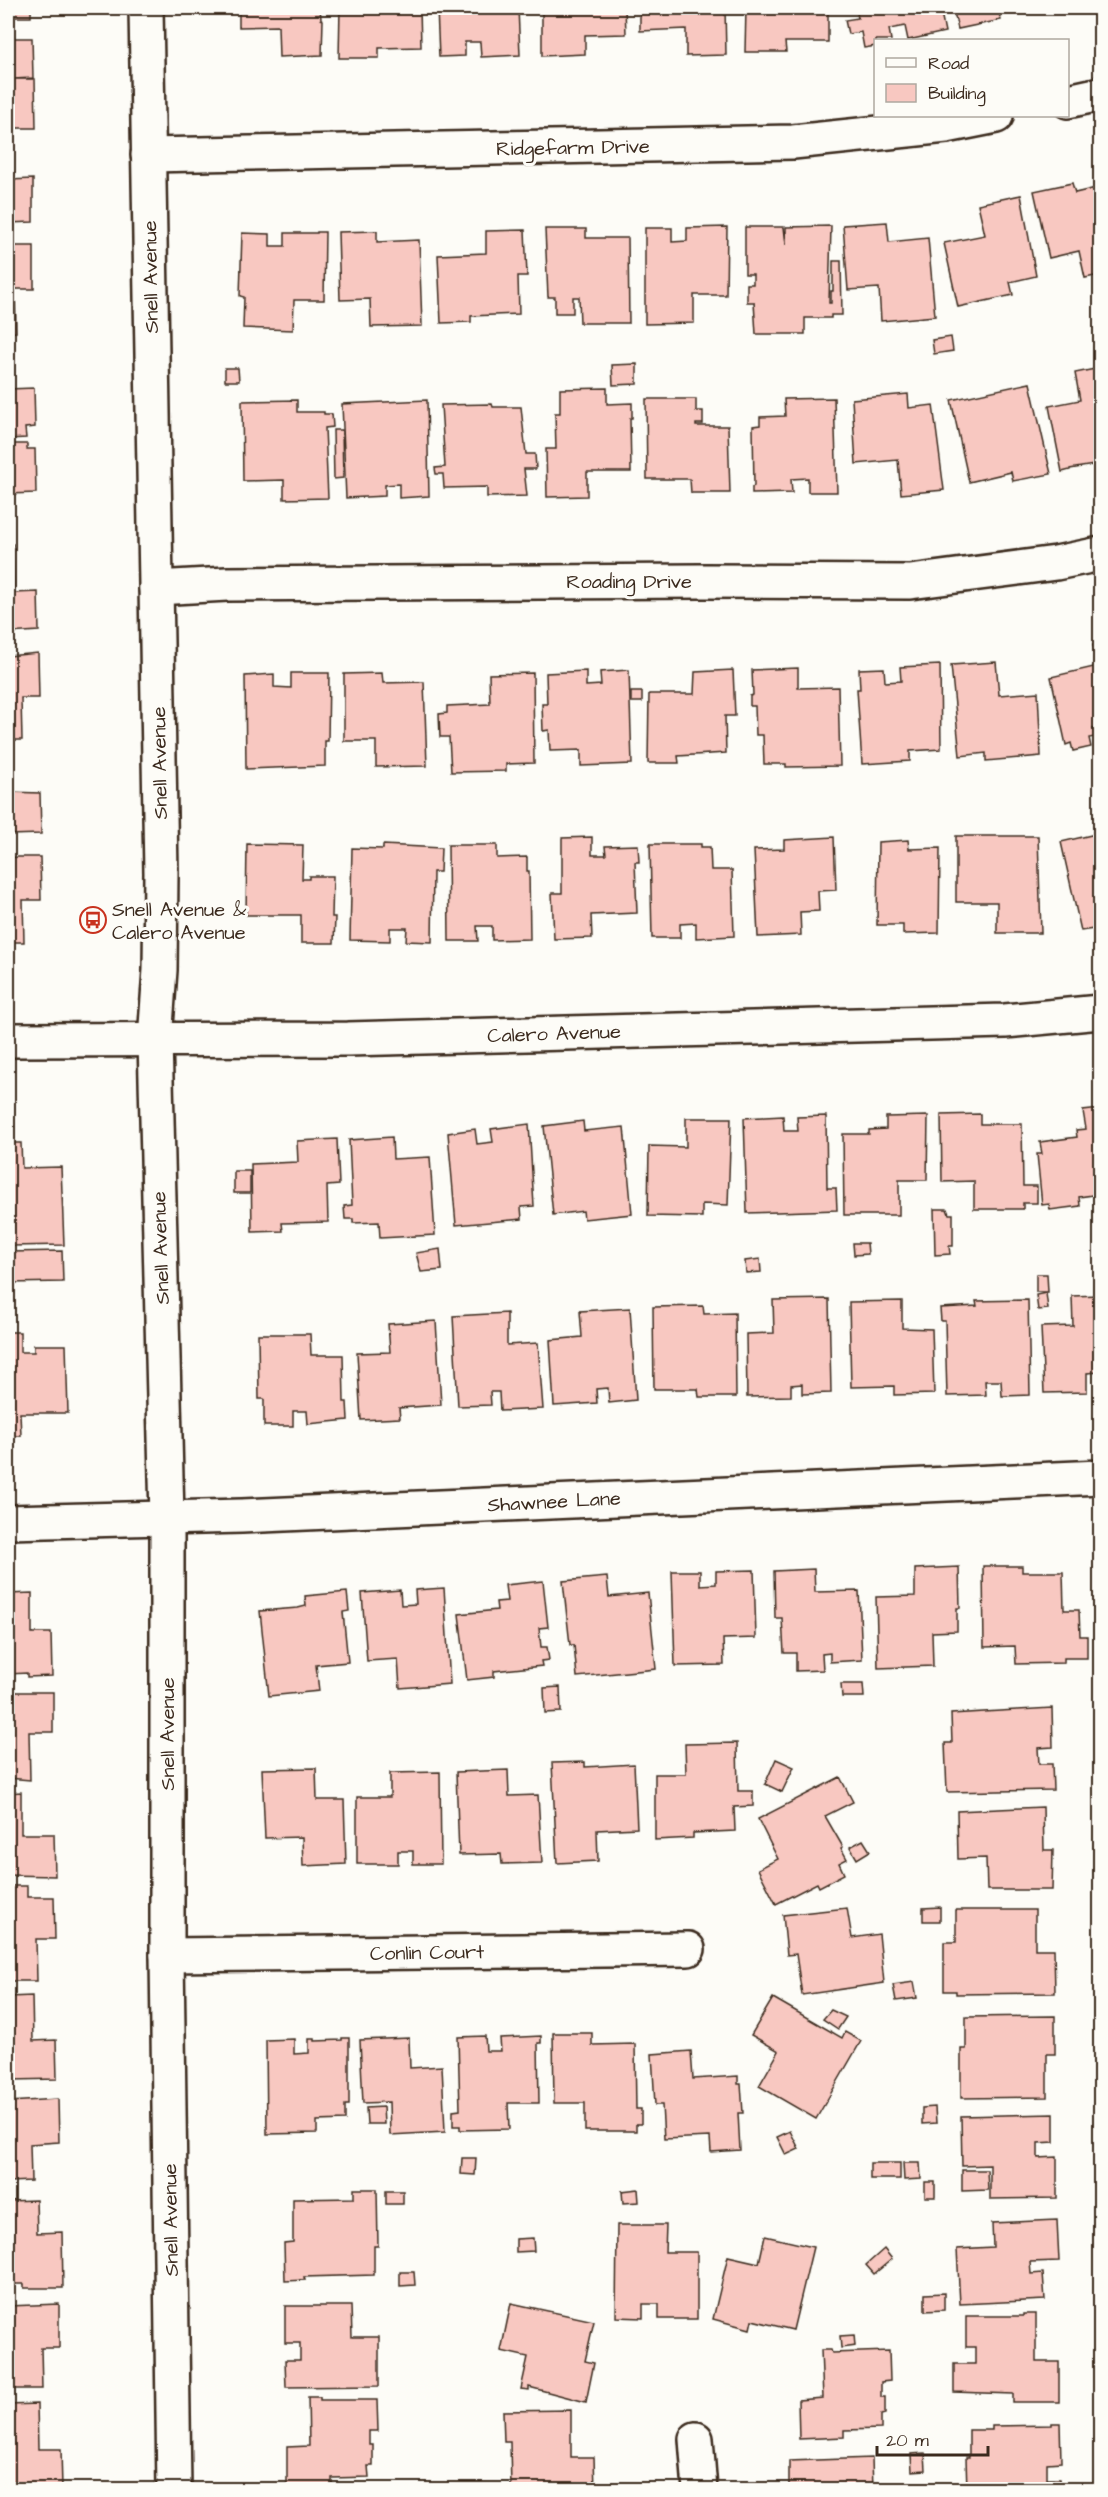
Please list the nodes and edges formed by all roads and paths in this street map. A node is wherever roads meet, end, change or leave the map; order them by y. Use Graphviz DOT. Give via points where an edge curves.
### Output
graph roads {
  1 [pos="146,8"];
  2 [pos="1101,94"];
  3 [pos="1069,101"];
  4 [pos="991,117"];
  5 [pos="148,155"];
  6 [pos="1101,554"];
  7 [pos="156,588"];
  8 [pos="1101,1012"];
  9 [pos="8,1040"];
  10 [pos="155,1040"];
  11 [pos="1101,1477"];
  12 [pos="168,1517"];
  13 [pos="8,1522"];
  14 [pos="688,1949"];
  15 [pos="166,1955"];
  16 [pos="696,2439"];
  17 [pos="174,2490"];
  18 [pos="700,2490"];
  1 -- 5 [label="street, Snell Avenue"];
  2 -- 3 [label="street"];
  4 -- 5 [label="street, Ridgefarm Drive" via="946,126 793,142"];
  5 -- 7 [label="street, Snell Avenue"];
  6 -- 7 [label="street, Roading Drive" via="910,582 227,584"];
  7 -- 10 [label="street, Snell Avenue" via="161,919"];
  8 -- 10 [label="street, Calero Avenue" via="1005,1021 348,1039"];
  9 -- 10 [label="street, Calero Avenue"];
  10 -- 12 [label="street, Snell Avenue"];
  11 -- 12 [label="street, Shawnee Lane"];
  12 -- 13 [label="street, Shawnee Lane"];
  12 -- 15 [label="street, Snell Avenue"];
  14 -- 15 [label="street, Conlin Court"];
  15 -- 17 [label="street, Snell Avenue"];
  16 -- 18 [label="street"];
}
